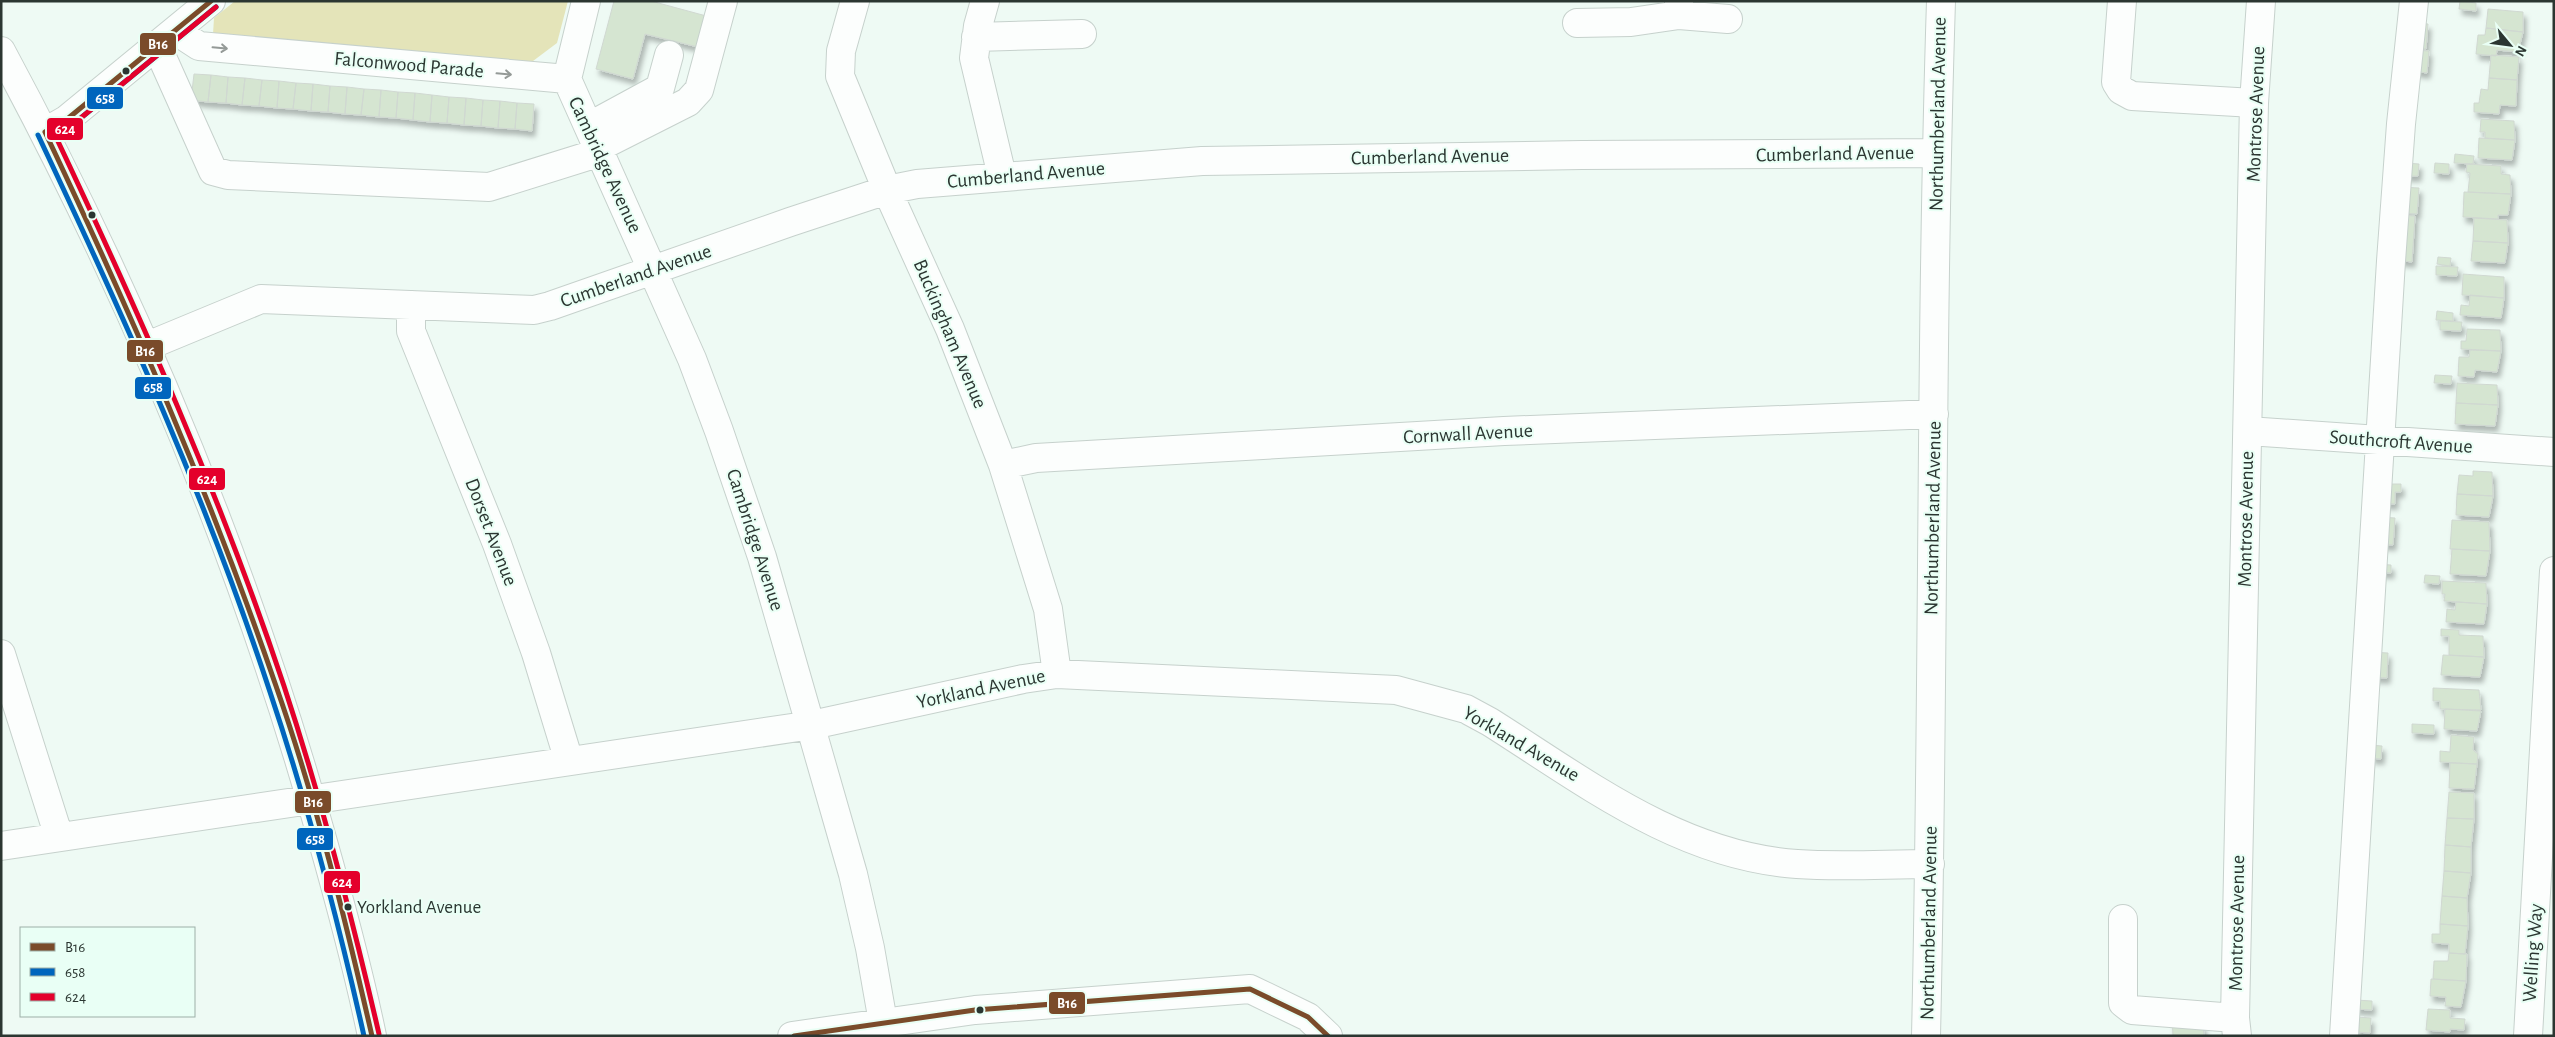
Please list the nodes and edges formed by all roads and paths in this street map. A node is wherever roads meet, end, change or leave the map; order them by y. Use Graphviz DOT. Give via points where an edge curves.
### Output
graph roads {
  1 [pos="211,1"];
  2 [pos="586,1"];
  3 [pos="724,1"];
  4 [pos="855,1"];
  5 [pos="985,1"];
  6 [pos="1941,1"];
  7 [pos="2122,1"];
  8 [pos="2261,1"];
  9 [pos="2414,1"];
  10 [pos="1679,8"];
  11 [pos="1728,18"];
  12 [pos="1577,23"];
  13 [pos="1082,34"];
  14 [pos="976,37"];
  15 [pos="166,38"];
  16 [pos="1,51"];
  17 [pos="669,55"];
  18 [pos="567,79"];
  19 [pos="2254,103"];
  20 [pos="45,132"];
  21 [pos="596,142"];
  22 [pos="1936,153"];
  23 [pos="1002,176"];
  24 [pos="887,190"];
  25 [pos="654,270"];
  26 [pos="411,305"];
  27 [pos="145,347"];
  28 [pos="1934,414"];
  29 [pos="2248,431"];
  30 [pos="2381,440"];
  31 [pos="2554,452"];
  32 [pos="1003,465"];
  33 [pos="2554,571"];
  34 [pos="1,654"];
  35 [pos="1057,674"];
  36 [pos="11,720"];
  37 [pos="812,725"];
  38 [pos="569,761"];
  39 [pos="311,800"];
  40 [pos="59,838"];
  41 [pos="1,846"];
  42 [pos="1930,864"];
  43 [pos="2546,878"];
  44 [pos="2123,919"];
  45 [pos="883,1022"];
  46 [pos="2236,1027"];
  47 [pos="372,1036"];
  48 [pos="792,1036"];
  49 [pos="1328,1036"];
  50 [pos="1926,1036"];
  51 [pos="2344,1036"];
  52 [pos="2528,1036"];
  1 -- 15 [label="street"];
  2 -- 18 [label="street"];
  3 -- 21 [label="street" via="695,97"];
  4 -- 24 [label="street, Buckingham Avenue" via="840,51 840,76"];
  5 -- 14 [label="street"];
  6 -- 22 [label="street, Northumberland Avenue"];
  7 -- 19 [label="street" via="2116,82 2121,90 2132,96"];
  8 -- 19 [label="street, Montrose Avenue"];
  9 -- 30 [label="street" via="2401,124"];
  10 -- 11 [label="street"];
  10 -- 12 [label="street" via="1631,22"];
  13 -- 14 [label="street"];
  14 -- 23 [label="street" via="974,58"];
  15 -- 18 [label="street, Falconwood Parade, one-way" via="199,46"];
  15 -- 20 [label="street" via="66,120"];
  15 -- 21 [label="street" via="213,171 228,176 490,187"];
  16 -- 20 [label="street"];
  17 -- 21 [label="street" via="660,88"];
  18 -- 21 [label="street, Cambridge Avenue"];
  19 -- 29 [label="street, Montrose Avenue"];
  20 -- 27 [label="street"];
  21 -- 25 [label="street, Cambridge Avenue"];
  22 -- 23 [label="street, Cumberland Avenue" via="1202,160"];
  22 -- 28 [label="street, Northumberland Avenue"];
  23 -- 24 [label="street, Cumberland Avenue"];
  24 -- 25 [label="street, Cumberland Avenue"];
  24 -- 32 [label="street, Buckingham Avenue" via="950,329"];
  25 -- 26 [label="street, Cumberland Avenue" via="534,310"];
  25 -- 37 [label="street, Cambridge Avenue" via="719,431 762,557"];
  26 -- 27 [label="street, Cumberland Avenue" via="261,299"];
  26 -- 38 [label="street, Dorset Avenue" via="411,331 497,544 536,653"];
  27 -- 39 [label="street" via="236,569 276,684"];
  28 -- 32 [label="street, Cornwall Avenue" via="1504,431 1036,458"];
  28 -- 42 [label="street, Northumberland Avenue"];
  29 -- 30 [label="street, Southcroft Avenue"];
  29 -- 46 [label="street, Montrose Avenue"];
  30 -- 31 [label="street, Southcroft Avenue"];
  30 -- 51 [label="street"];
  32 -- 35 [label="street, Buckingham Avenue" via="1048,609"];
  33 -- 43 [label="street, Welling Way"];
  34 -- 36 [label="street"];
  35 -- 37 [label="street, Yorkland Avenue" via="1023,678"];
  35 -- 42 [label="street, Yorkland Avenue" via="1396,690 1466,709 1637,814 1699,843 1796,864"];
  36 -- 40 [label="street"];
  37 -- 38 [label="street, Yorkland Avenue"];
  37 -- 45 [label="street, Cambridge Avenue" via="854,874"];
  38 -- 39 [label="street, Yorkland Avenue"];
  39 -- 40 [label="street, Yorkland Avenue"];
  39 -- 47 [label="street" via="356,962"];
  40 -- 41 [label="street, Yorkland Avenue"];
  42 -- 50 [label="street, Northumberland Avenue"];
  43 -- 52 [label="street, Welling Way"];
  44 -- 46 [label="street" via="2123,1003 2132,1010"];
  45 -- 48 [label="street"];
  45 -- 49 [label="street" via="1034,1004 1250,989 1308,1017"];
}
